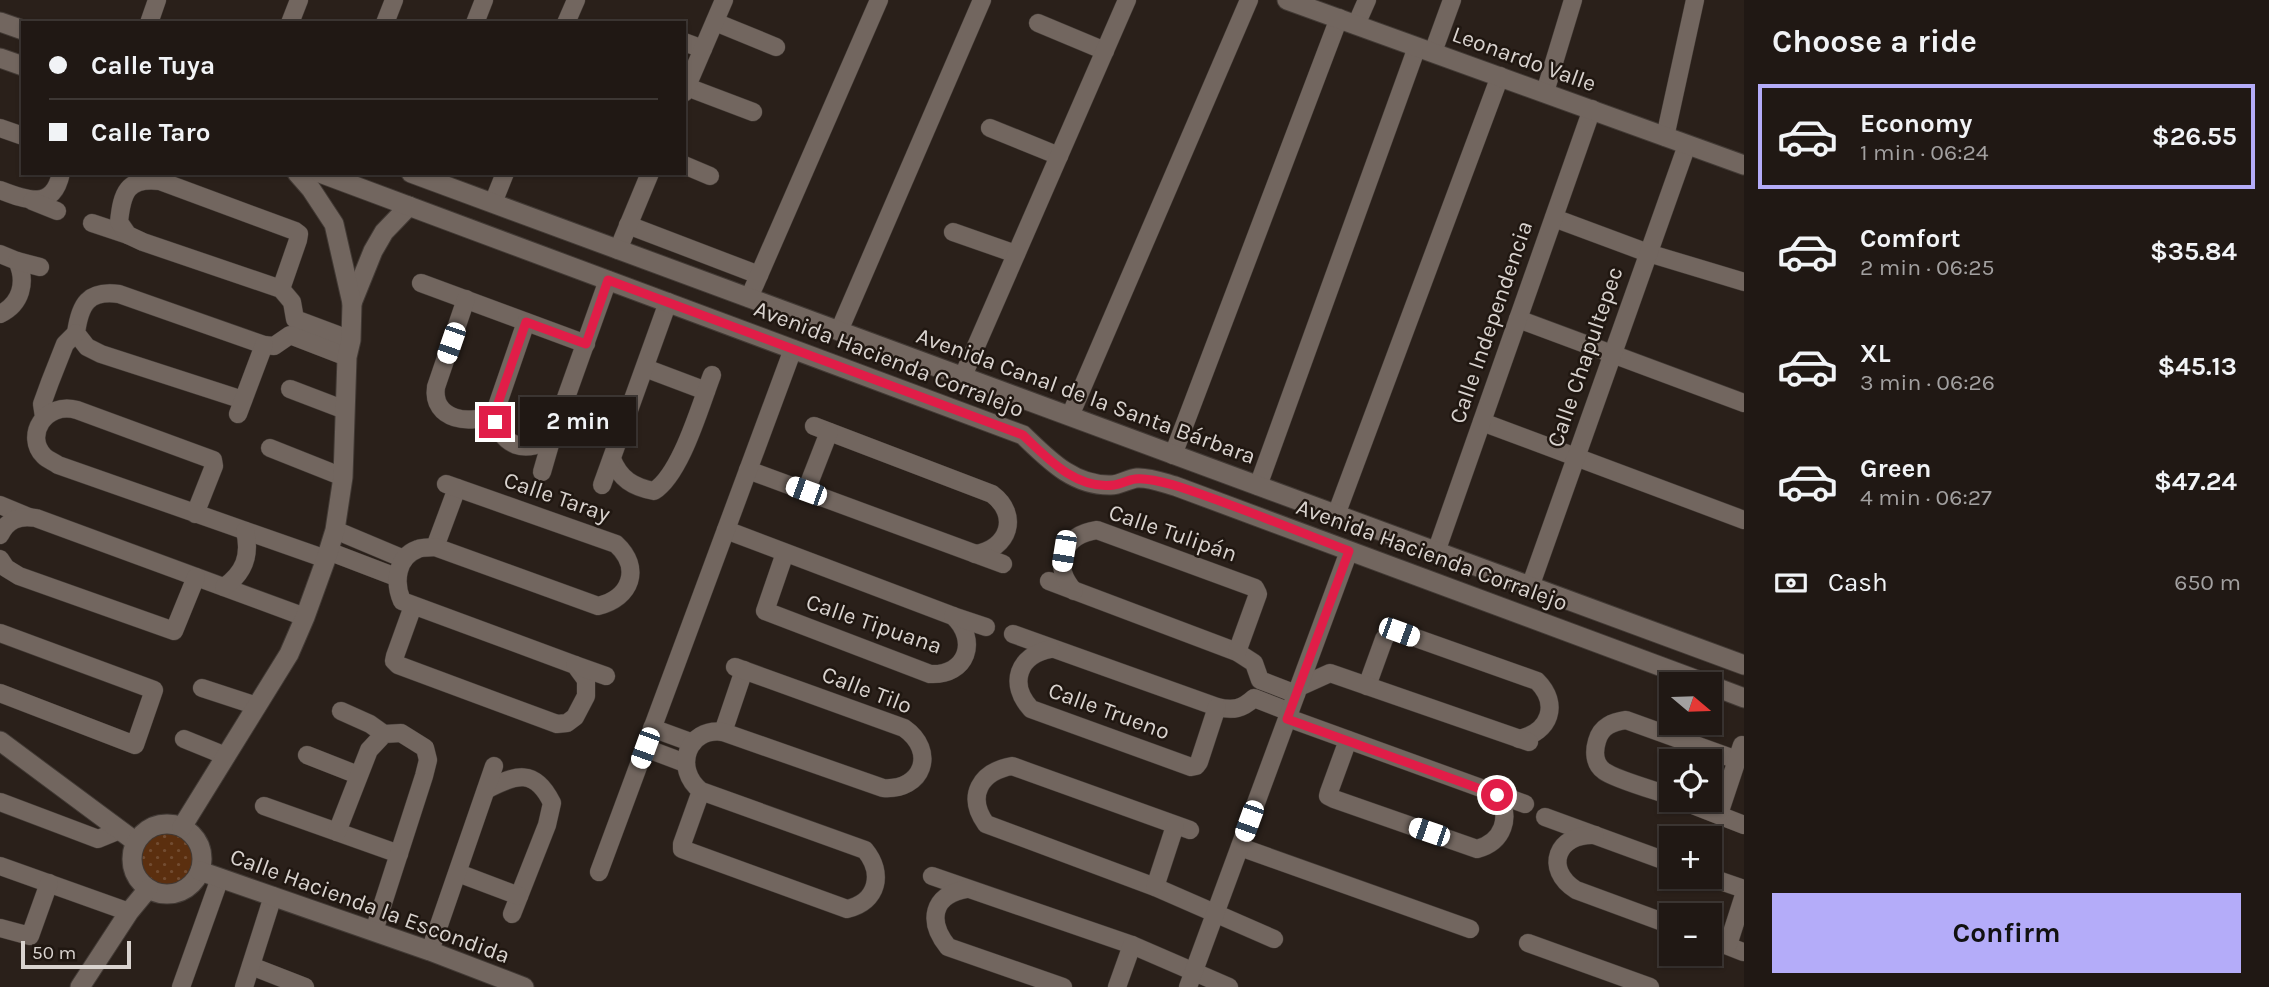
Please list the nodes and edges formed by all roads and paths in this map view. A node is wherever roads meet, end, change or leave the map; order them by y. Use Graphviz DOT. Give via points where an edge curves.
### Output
graph roads {
  1 [pos="157,0"];
  2 [pos="299,0"];
  3 [pos="394,0"];
  4 [pos="484,0"];
  5 [pos="576,0"];
  6 [pos="724,0"];
  7 [pos="879,0"];
  8 [pos="982,0"];
  9 [pos="1127,0"];
  10 [pos="1249,0"];
  11 [pos="1287,0"];
  12 [pos="1367,0"];
  13 [pos="1452,0"];
  14 [pos="1573,0"];
  15 [pos="1695,0"];
  16 [pos="150,21"];
  17 [pos="291,21"];
  18 [pos="386,21"];
  19 [pos="476,21"];
  20 [pos="567,21"];
  21 [pos="0,22"];
  22 [pos="715,22"];
  23 [pos="1347,22"];
  24 [pos="1038,23"];
  25 [pos="21,29"];
  26 [pos="686,43"];
  27 [pos="776,47"];
  28 [pos="703,48"];
  29 [pos="1425,49"];
  30 [pos="1105,51"];
  31 [pos="0,58"];
  32 [pos="21,65"];
  33 [pos="1500,76"];
  34 [pos="686,90"];
  35 [pos="1545,92"];
  36 [pos="1592,109"];
  37 [pos="752,112"];
  38 [pos="0,128"];
  39 [pos="990,128"];
  40 [pos="21,135"];
  41 [pos="1665,137"];
  42 [pos="1687,145"];
  43 [pos="1059,156"];
  44 [pos="1744,165"];
  45 [pos="686,166"];
  46 [pos="299,175"];
  47 [pos="334,175"];
  48 [pos="416,175"];
  49 [pos="504,175"];
  50 [pos="649,175"];
  51 [pos="60,176"];
  52 [pos="710,176"];
  53 [pos="0,191"];
  54 [pos="32,201"];
  55 [pos="493,203"];
  56 [pos="410,205"];
  57 [pos="57,211"];
  58 [pos="1553,218"];
  59 [pos="92,223"];
  60 [pos="628,225"];
  61 [pos="953,232"];
  62 [pos="128,235"];
  63 [pos="663,239"];
  64 [pos="682,246"];
  65 [pos="618,250"];
  66 [pos="1648,253"];
  67 [pos="0,254"];
  68 [pos="1016,254"];
  69 [pos="18,261"];
  70 [pos="654,263"];
  71 [pos="40,267"];
  72 [pos="673,270"];
  73 [pos="759,275"];
  74 [pos="608,280"];
  75 [pos="1744,282"];
  76 [pos="421,283"];
  77 [pos="281,289"];
  78 [pos="749,298"];
  79 [pos="466,299"];
  80 [pos="668,302"];
  81 [pos="352,303"];
  82 [pos="0,314"];
  83 [pos="1518,319"];
  84 [pos="526,322"];
  85 [pos="77,324"];
  86 [pos="839,331"];
  87 [pos="586,344"];
  88 [pos="264,345"];
  89 [pos="349,348"];
  90 [pos="793,349"];
  91 [pos="1612,355"];
  92 [pos="645,368"];
  93 [pos="963,376"];
  94 [pos="290,389"];
  95 [pos="1744,403"];
  96 [pos="345,410"];
  97 [pos="495,412"];
  98 [pos="1070,416"];
  99 [pos="41,422"];
  100 [pos="1482,422"];
  101 [pos="553,434"];
  102 [pos="270,448"];
  103 [pos="1173,455"];
  104 [pos="1576,458"];
  105 [pos="612,459"];
  106 [pos="748,470"];
  107 [pos="542,472"];
  108 [pos="343,477"];
  109 [pos="601,485"];
  110 [pos="1258,486"];
  111 [pos="806,491"];
  112 [pos="0,505"];
  113 [pos="195,514"];
  114 [pos="1336,515"];
  115 [pos="29,517"];
  116 [pos="1744,520"];
  117 [pos="335,530"];
  118 [pos="726,530"];
  119 [pos="245,531"];
  120 [pos="0,536"];
  121 [pos="435,547"];
  122 [pos="1349,551"];
  123 [pos="1436,552"];
  124 [pos="785,553"];
  125 [pos="975,554"];
  126 [pos="327,555"];
  127 [pos="0,559"];
  128 [pos="1003,564"];
  129 [pos="400,567"];
  130 [pos="196,577"];
  131 [pos="1049,582"];
  132 [pos="224,587"];
  133 [pos="1530,587"];
  134 [pos="1074,591"];
  135 [pos="413,606"];
  136 [pos="953,616"];
  137 [pos="305,617"];
  138 [pos="986,627"];
  139 [pos="0,633"];
  140 [pos="1013,634"];
  141 [pos="1051,649"];
  142 [pos="1237,652"];
  143 [pos="575,665"];
  144 [pos="1744,665"];
  145 [pos="1674,672"];
  146 [pos="606,676"];
  147 [pos="1367,686"];
  148 [pos="202,688"];
  149 [pos="1722,690"];
  150 [pos="1297,691"];
  151 [pos="0,693"];
  152 [pos="1744,698"];
  153 [pos="257,706"];
  154 [pos="1217,707"];
  155 [pos="341,711"];
  156 [pos="1289,715"];
  157 [pos="723,732"];
  158 [pos="384,734"];
  159 [pos="649,738"];
  160 [pos="184,739"];
  161 [pos="1519,739"];
  162 [pos="1348,740"];
  163 [pos="0,741"];
  164 [pos="1537,746"];
  165 [pos="688,753"];
  166 [pos="307,755"];
  167 [pos="226,756"];
  168 [pos="494,766"];
  169 [pos="358,775"];
  170 [pos="486,790"];
  171 [pos="701,790"];
  172 [pos="1659,792"];
  173 [pos="1497,795"];
  174 [pos="0,802"];
  175 [pos="1525,804"];
  176 [pos="1722,805"];
  177 [pos="264,806"];
  178 [pos="1713,812"];
  179 [pos="1719,814"];
  180 [pos="1545,817"];
  181 [pos="1744,825"];
  182 [pos="182,827"];
  183 [pos="337,832"];
  184 [pos="1595,835"];
  185 [pos="128,836"];
  186 [pos="1240,847"];
  187 [pos="399,854"];
  188 [pos="1659,859"];
  189 [pos="0,866"];
  190 [pos="200,871"];
  191 [pos="599,872"];
  192 [pos="458,873"];
  193 [pos="932,876"];
  194 [pos="220,878"];
  195 [pos="49,883"];
  196 [pos="1722,883"];
  197 [pos="1155,887"];
  198 [pos="148,889"];
  199 [pos="967,889"];
  200 [pos="1744,892"];
  201 [pos="519,896"];
  202 [pos="273,897"];
  203 [pos="129,912"];
  204 [pos="512,914"];
  205 [pos="1214,915"];
  206 [pos="1659,921"];
  207 [pos="0,928"];
  208 [pos="1470,929"];
  209 [pos="374,931"];
  210 [pos="1274,939"];
  211 [pos="1528,943"];
  212 [pos="1132,945"];
  213 [pos="1735,948"];
  214 [pos="430,951"];
  215 [pos="251,966"];
  216 [pos="1191,980"];
  217 [pos="80,987"];
  218 [pos="181,987"];
  219 [pos="244,987"];
  220 [pos="305,987"];
  221 [pos="524,987"];
  222 [pos="1063,987"];
  223 [pos="1117,987"];
  224 [pos="1228,987"];
  225 [pos="1650,987"];
  1 -- 16 [label="street"];
  2 -- 17 [label="street"];
  3 -- 18 [label="street"];
  4 -- 19 [label="street"];
  5 -- 20 [label="street"];
  6 -- 22 [label="street"];
  7 -- 73 [label="street"];
  8 -- 86 [label="street"];
  9 -- 30 [label="street"];
  10 -- 98 [label="street"];
  11 -- 23 [label="main road, Leonardo Valle"];
  12 -- 23 [label="street"];
  13 -- 29 [label="street"];
  14 -- 35 [label="street"];
  15 -- 41 [label="street"];
  21 -- 25 [label="main road"];
  22 -- 27 [label="street"];
  22 -- 28 [label="street"];
  23 -- 29 [label="main road, Leonardo Valle"];
  23 -- 103 [label="street"];
  24 -- 30 [label="street"];
  26 -- 28 [label="street"];
  28 -- 34 [label="street"];
  29 -- 33 [label="main road, Leonardo Valle"];
  29 -- 110 [label="street"];
  30 -- 43 [label="street"];
  31 -- 32 [label="main road"];
  33 -- 35 [label="main road, Leonardo Valle"];
  33 -- 114 [label="street"];
  34 -- 37 [label="street"];
  35 -- 36 [label="main road, Leonardo Valle"];
  36 -- 41 [label="main road, Leonardo Valle"];
  36 -- 58 [label="street, Calle Independencia"];
  38 -- 40 [label="street"];
  39 -- 43 [label="street"];
  41 -- 42 [label="main road, Leonardo Valle"];
  42 -- 44 [label="main road, Leonardo Valle"];
  42 -- 66 [label="street, Calle Chapultepec"];
  43 -- 68 [label="street"];
  45 -- 52 [label="street"];
  46 -- 81 [label="main road" via="334,224"];
  47 -- 56 [label="main road, Avenida Hacienda Corralejo"];
  48 -- 55 [label="main road, Avenida Canal de la Santa Bárbara"];
  49 -- 55 [label="street"];
  50 -- 60 [label="street"];
  51 -- 54 [label="street" via="49,195"];
  53 -- 54 [label="street"];
  54 -- 57 [label="street"];
  55 -- 65 [label="main road, Avenida Canal de la Santa Bárbara"];
  56 -- 74 [label="main road, Avenida Hacienda Corralejo"];
  56 -- 81 [label="main road" via="384,232"];
  58 -- 66 [label="street"];
  58 -- 83 [label="street, Calle Independencia"];
  59 -- 62 [label="street"];
  60 -- 63 [label="street"];
  60 -- 65 [label="street"];
  61 -- 68 [label="street"];
  62 -- 77 [label="street"];
  62 -- 77 [label="street" via="119,222 127,190 145,180 160,181 299,234"];
  63 -- 64 [label="street"];
  63 -- 70 [label="street"];
  64 -- 72 [label="street"];
  64 -- 73 [label="street"];
  65 -- 70 [label="main road, Avenida Canal de la Santa Bárbara"];
  66 -- 75 [label="street"];
  66 -- 91 [label="street, Calle Chapultepec"];
  67 -- 69 [label="street"];
  68 -- 93 [label="street"];
  69 -- 71 [label="street"];
  69 -- 82 [label="street" via="21,293"];
  70 -- 72 [label="main road, Avenida Canal de la Santa Bárbara"];
  72 -- 78 [label="main road, Avenida Canal de la Santa Bárbara"];
  73 -- 78 [label="street"];
  74 -- 80 [label="main road, Avenida Hacienda Corralejo"];
  74 -- 87 [label="street"];
  76 -- 79 [label="street"];
  77 -- 89 [label="street" via="292,302 295,319"];
  78 -- 86 [label="main road, Avenida Canal de la Santa Bárbara"];
  79 -- 84 [label="street"];
  79 -- 97 [label="street" via="434,398 452,417 466,421"];
  80 -- 90 [label="main road, Avenida Hacienda Corralejo"];
  80 -- 92 [label="street"];
  81 -- 89 [label="main road"];
  83 -- 91 [label="street"];
  83 -- 100 [label="street, Calle Independencia"];
  84 -- 87 [label="street"];
  84 -- 97 [label="street"];
  85 -- 88 [label="street" via="85,302 103,292"];
  85 -- 88 [label="street" via="87,347 240,407"];
  85 -- 99 [label="street" via="50,382"];
  86 -- 93 [label="main road, Avenida Canal de la Santa Bárbara"];
  87 -- 101 [label="street"];
  88 -- 89 [label="street" via="274,346 290,335"];
  89 -- 96 [label="main road"];
  90 -- 106 [label="street"];
  90 -- 122 [label="main road, Avenida Hacienda Corralejo" via="1023,435 1071,476 1091,483 1112,485 1138,478 1175,486"];
  91 -- 95 [label="street"];
  91 -- 104 [label="street, Calle Chapultepec"];
  92 -- 105 [label="street"];
  92 -- 105 [label="street" via="709,383 665,484 654,491 642,489 628,482"];
  93 -- 98 [label="main road, Avenida Canal de la Santa Bárbara"];
  94 -- 96 [label="street"];
  96 -- 108 [label="main road"];
  97 -- 101 [label="street" via="504,437 520,446 538,445"];
  98 -- 103 [label="main road, Avenida Canal de la Santa Bárbara"];
  99 -- 113 [label="street" via="41,453 58,465"];
  99 -- 113 [label="street" via="61,408 77,410 213,460"];
  100 -- 104 [label="street"];
  100 -- 123 [label="street, Calle Independencia"];
  101 -- 107 [label="street"];
  102 -- 108 [label="street"];
  103 -- 110 [label="main road, Avenida Canal de la Santa Bárbara"];
  104 -- 116 [label="street"];
  104 -- 133 [label="street, Calle Chapultepec"];
  105 -- 109 [label="street"];
  106 -- 111 [label="street"];
  106 -- 118 [label="street"];
  108 -- 117 [label="main road"];
  110 -- 114 [label="main road, Avenida Canal de la Santa Bárbara"];
  111 -- 125 [label="street"];
  111 -- 125 [label="street" via="821,429 998,498 1006,511 1007,530 1000,544"];
  112 -- 115 [label="street"];
  113 -- 119 [label="street"];
  114 -- 123 [label="main road, Avenida Canal de la Santa Bárbara"];
  115 -- 120 [label="street" via="12,520"];
  115 -- 130 [label="street"];
  117 -- 126 [label="main road"];
  117 -- 129 [label="street"];
  118 -- 124 [label="street, Calle Tipuana"];
  118 -- 159 [label="street"];
  119 -- 126 [label="street"];
  119 -- 132 [label="street" via="247,557 242,570"];
  121 -- 121 [label="street, Calle Taray" via="451,486 616,544 629,561 629,581 619,598 598,606"];
  121 -- 129 [label="street" via="418,549"];
  122 -- 145 [label="main road, Avenida Hacienda Corralejo"];
  122 -- 150 [label="street"];
  123 -- 133 [label="main road, Avenida Canal de la Santa Bárbara"];
  124 -- 136 [label="street, Calle Tipuana"];
  124 -- 136 [label="street, Calle Tipuana" via="765,611 930,674 947,673 964,658 967,636"];
  125 -- 128 [label="street"];
  126 -- 129 [label="street"];
  126 -- 137 [label="main road"];
  127 -- 130 [label="street" via="19,576 174,631"];
  129 -- 135 [label="street" via="397,590 402,601"];
  130 -- 132 [label="street"];
  131 -- 134 [label="street"];
  132 -- 137 [label="street"];
  133 -- 144 [label="main road, Avenida Canal de la Santa Bárbara"];
  134 -- 142 [label="street"];
  134 -- 142 [label="street, Calle Tulipán" via="1061,568 1064,551 1072,539 1097,530 1255,588 1258,594"];
  135 -- 143 [label="street"];
  135 -- 143 [label="street" via="394,662 557,724 575,717 586,696 586,680"];
  136 -- 138 [label="street"];
  137 -- 153 [label="main road"];
  139 -- 151 [label="street" via="154,690 135,745"];
  140 -- 141 [label="street"];
  141 -- 154 [label="street, Calle Trueno"];
  141 -- 154 [label="street, Calle Trueno" via="1033,654 1020,671 1020,692 1031,709 1191,767 1199,762"];
  142 -- 150 [label="street" via="1254,663 1260,680"];
  143 -- 146 [label="street"];
  147 -- 150 [label="street" via="1330,673"];
  147 -- 161 [label="street"];
  147 -- 161 [label="street" via="1384,639 1389,632 1399,632 1536,681 1544,688 1549,703 1546,722 1537,733"];
  148 -- 153 [label="street"];
  149 -- 152 [label="main road, Avenida Hacienda Corralejo"];
  150 -- 156 [label="street"];
  153 -- 167 [label="main road"];
  154 -- 156 [label="street, Calle Trueno" via="1240,708 1254,698"];
  155 -- 158 [label="street"];
  156 -- 162 [label="street"];
  156 -- 186 [label="street"];
  157 -- 157 [label="street, Calle Tilo" via="883,788 909,784 923,762 922,749 904,728 740,668"];
  157 -- 165 [label="street" via="703,734"];
  158 -- 169 [label="street" via="369,750"];
  158 -- 187 [label="street" via="401,733 414,739 425,748 428,760"];
  159 -- 165 [label="street"];
  159 -- 191 [label="street"];
  160 -- 167 [label="street"];
  161 -- 164 [label="street"];
  162 -- 173 [label="street"];
  162 -- 173 [label="street" via="1328,796 1334,799 1477,849 1502,832 1505,811"];
  163 -- 185 [label="main road"];
  165 -- 171 [label="street" via="687,775"];
  166 -- 169 [label="street"];
  167 -- 182 [label="main road"];
  168 -- 170 [label="street"];
  169 -- 183 [label="street"];
  170 -- 192 [label="street"];
  170 -- 201 [label="street" via="513,777 530,779 544,787 552,803"];
  171 -- 171 [label="street" via="865,850 875,866 875,885 865,901 843,909 682,849"];
  172 -- 176 [label="street" via="1603,771 1595,757 1603,729 1626,720 1740,753"];
  173 -- 175 [label="street"];
  174 -- 185 [label="street" via="98,839"];
  177 -- 183 [label="street"];
  178 -- 179 [label="street"];
  179 -- 181 [label="street"];
  180 -- 184 [label="street"];
  182 -- 185 [label="main road" via="156,825"];
  182 -- 190 [label="main road" via="201,850"];
  183 -- 187 [label="street"];
  184 -- 188 [label="street"];
  184 -- 206 [label="street" via="1582,834 1562,847 1557,860 1565,883"];
  185 -- 198 [label="main road" via="133,868"];
  186 -- 205 [label="street"];
  186 -- 208 [label="street"];
  187 -- 209 [label="street"];
  189 -- 195 [label="street"];
  190 -- 194 [label="main road, Calle Hacienda la Escondida"];
  190 -- 198 [label="main road" via="184,890 172,894"];
  192 -- 201 [label="street"];
  192 -- 214 [label="street"];
  193 -- 199 [label="street"];
  194 -- 202 [label="main road, Calle Hacienda la Escondida"];
  194 -- 218 [label="street"];
  195 -- 203 [label="street"];
  195 -- 207 [label="street" via="30,936"];
  196 -- 200 [label="street"];
  197 -- 197 [label="street" via="986,824 976,802 979,786 996,769 1012,766 1183,828"];
  197 -- 205 [label="street"];
  198 -- 203 [label="main road"];
  199 -- 212 [label="street"];
  199 -- 222 [label="street" via="946,896 938,905 935,920 948,947"];
  200 -- 213 [label="street"];
  201 -- 204 [label="street"];
  202 -- 209 [label="main road, Calle Hacienda la Escondida"];
  202 -- 215 [label="street"];
  203 -- 217 [label="main road"];
  205 -- 210 [label="street"];
  205 -- 216 [label="street"];
  209 -- 214 [label="main road, Calle Hacienda la Escondida"];
  211 -- 225 [label="street"];
  212 -- 216 [label="street"];
  212 -- 223 [label="street"];
  214 -- 221 [label="main road, Calle Hacienda la Escondida"];
  215 -- 219 [label="street"];
  215 -- 220 [label="street"];
  216 -- 224 [label="street"];
}
